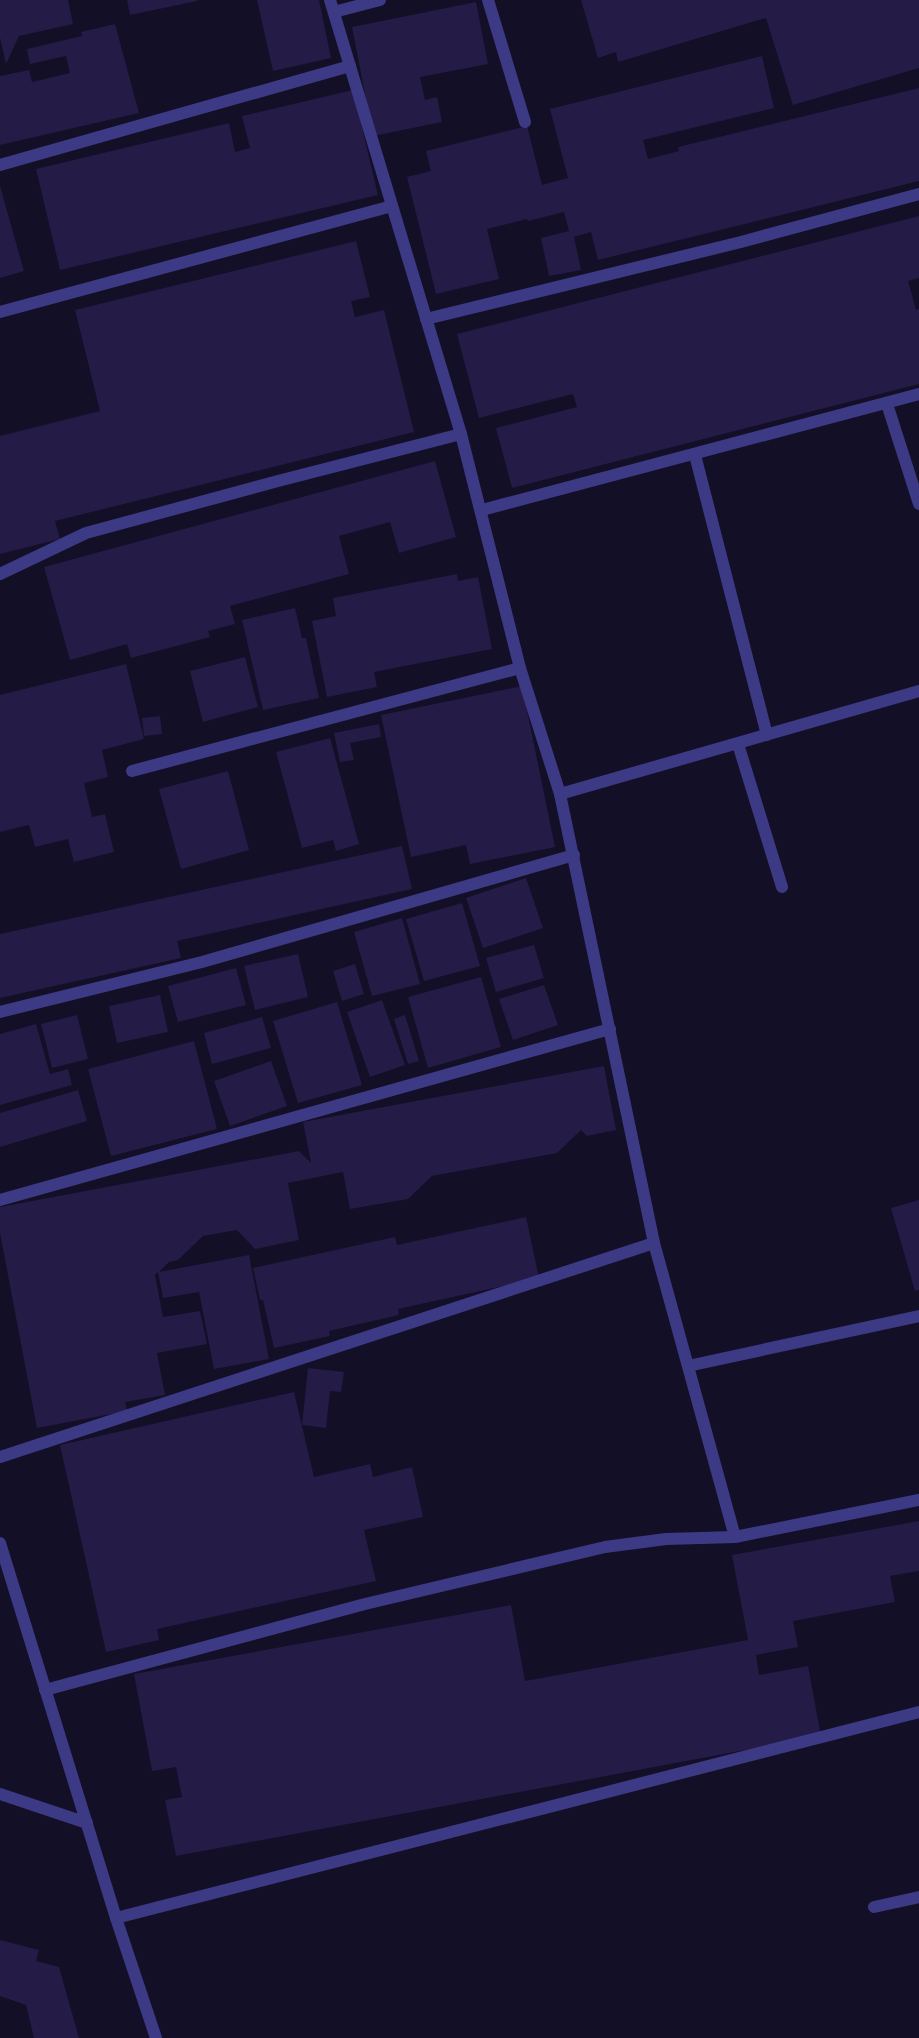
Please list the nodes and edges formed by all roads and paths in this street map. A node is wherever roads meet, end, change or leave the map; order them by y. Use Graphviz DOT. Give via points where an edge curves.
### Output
graph roads {
  1 [pos="380,0"];
  2 [pos="488,0"];
  3 [pos="332,6"];
  4 [pos="350,66"];
  5 [pos="525,122"];
  6 [pos="0,165"];
  7 [pos="919,194"];
  8 [pos="392,206"];
  9 [pos="0,312"];
  10 [pos="426,319"];
  11 [pos="919,394"];
  12 [pos="886,404"];
  13 [pos="462,434"];
  14 [pos="695,455"];
  15 [pos="919,504"];
  16 [pos="482,510"];
  17 [pos="0,574"];
  18 [pos="520,668"];
  19 [pos="919,691"];
  20 [pos="767,736"];
  21 [pos="738,744"];
  22 [pos="132,771"];
  23 [pos="560,794"];
  24 [pos="574,855"];
  25 [pos="782,887"];
  26 [pos="0,1012"];
  27 [pos="610,1030"];
  28 [pos="0,1200"];
  29 [pos="654,1243"];
  30 [pos="919,1316"];
  31 [pos="688,1366"];
  32 [pos="0,1457"];
  33 [pos="919,1500"];
  34 [pos="735,1537"];
  35 [pos="0,1543"];
  36 [pos="45,1690"];
  37 [pos="919,1712"];
  38 [pos="0,1794"];
  39 [pos="87,1823"];
  40 [pos="919,1897"];
  41 [pos="874,1907"];
  42 [pos="116,1918"];
  43 [pos="156,2038"];
  1 -- 3 [label="street"];
  2 -- 5 [label="street"];
  3 -- 4 [label="street"];
  4 -- 6 [label="street"];
  4 -- 8 [label="street"];
  7 -- 10 [label="street" via="741,242"];
  8 -- 9 [label="street"];
  8 -- 10 [label="street"];
  10 -- 13 [label="street"];
  11 -- 12 [label="street"];
  12 -- 14 [label="street"];
  12 -- 15 [label="street"];
  13 -- 16 [label="street"];
  13 -- 17 [label="street" via="86,533"];
  14 -- 16 [label="street"];
  14 -- 20 [label="street"];
  16 -- 18 [label="street"];
  18 -- 22 [label="street"];
  18 -- 23 [label="street"];
  19 -- 20 [label="street"];
  20 -- 21 [label="street"];
  21 -- 23 [label="street"];
  21 -- 25 [label="street"];
  23 -- 24 [label="street"];
  24 -- 26 [label="street" via="202,962"];
  24 -- 27 [label="street"];
  27 -- 28 [label="street"];
  27 -- 29 [label="street"];
  29 -- 31 [label="street"];
  29 -- 32 [label="street"];
  30 -- 31 [label="street"];
  31 -- 34 [label="street"];
  33 -- 34 [label="street"];
  34 -- 36 [label="street" via="605,1546 365,1604"];
  35 -- 36 [label="street"];
  36 -- 39 [label="street"];
  37 -- 42 [label="street"];
  38 -- 39 [label="street"];
  39 -- 42 [label="street"];
  40 -- 41 [label="street"];
  42 -- 43 [label="street"];
}
